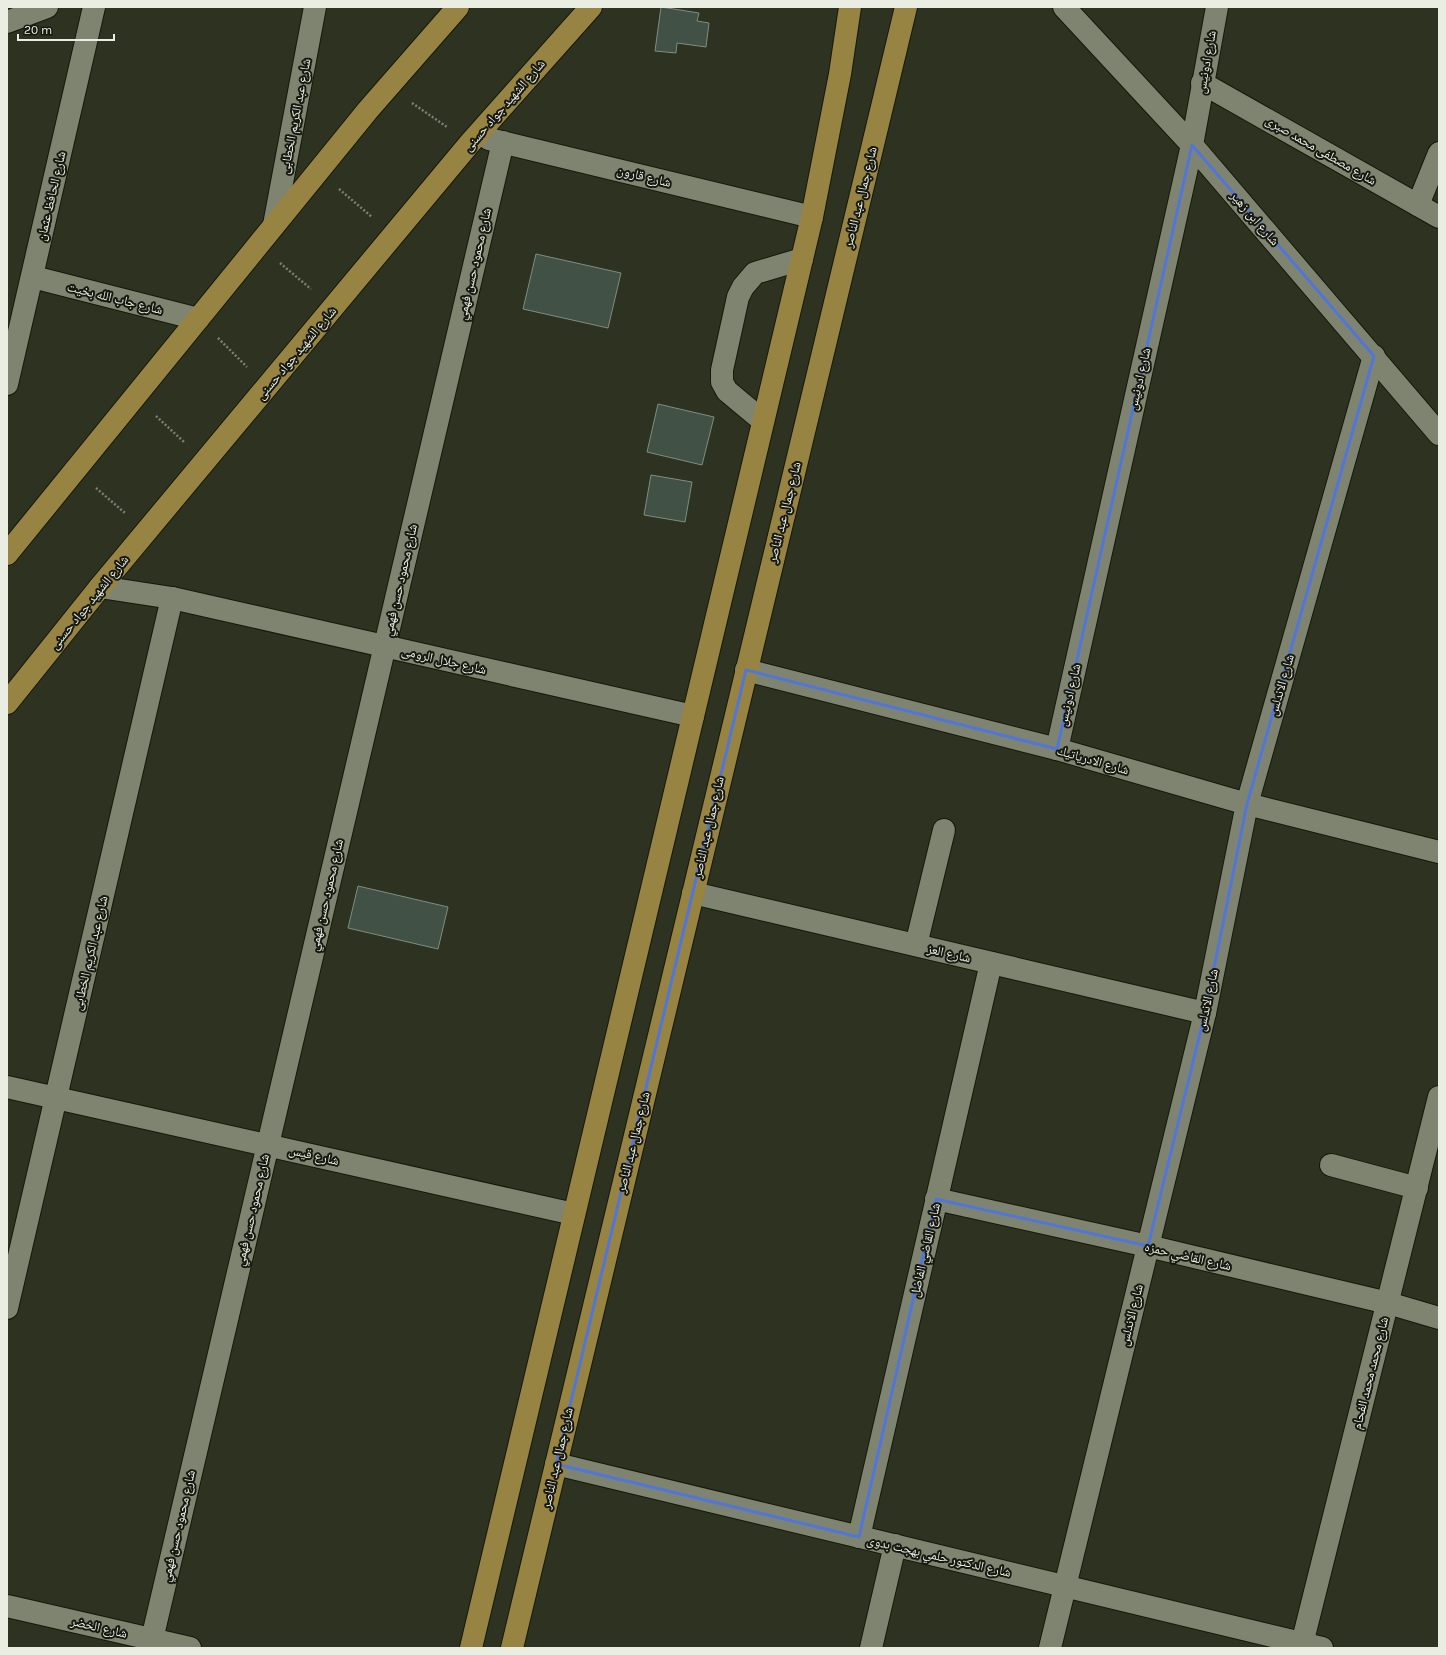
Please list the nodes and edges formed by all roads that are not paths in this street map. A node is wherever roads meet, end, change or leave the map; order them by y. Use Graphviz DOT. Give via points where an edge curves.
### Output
graph roads {
  1 [pos="47,7"];
  2 [pos="94,7"];
  3 [pos="315,7"];
  4 [pos="458,7"];
  5 [pos="591,7"];
  6 [pos="906,7"];
  7 [pos="1064,7"];
  8 [pos="1216,7"];
  9 [pos="849,8"];
  10 [pos="7,22"];
  11 [pos="1202,84"];
  12 [pos="473,139"];
  13 [pos="503,142"];
  14 [pos="1192,145"];
  15 [pos="1439,153"];
  16 [pos="1418,205"];
  17 [pos="812,217"];
  18 [pos="1439,217"];
  19 [pos="274,225"];
  20 [pos="802,259"];
  21 [pos="32,277"];
  22 [pos="198,318"];
  23 [pos="1374,356"];
  24 [pos="7,384"];
  25 [pos="763,421"];
  26 [pos="1439,434"];
  27 [pos="7,554"];
  28 [pos="100,587"];
  29 [pos="172,598"];
  30 [pos="384,646"];
  31 [pos="746,670"];
  32 [pos="7,704"];
  33 [pos="693,716"];
  34 [pos="1057,749"];
  35 [pos="1247,804"];
  36 [pos="944,830"];
  37 [pos="1439,852"];
  38 [pos="693,893"];
  39 [pos="916,945"];
  40 [pos="991,963"];
  41 [pos="1205,1013"];
  42 [pos="7,1087"];
  43 [pos="1439,1097"];
  44 [pos="56,1098"];
  45 [pos="267,1145"];
  46 [pos="1331,1165"];
  47 [pos="1417,1188"];
  48 [pos="936,1199"];
  49 [pos="574,1214"];
  50 [pos="1148,1246"];
  51 [pos="1388,1304"];
  52 [pos="7,1308"];
  53 [pos="1439,1318"];
  54 [pos="556,1464"];
  55 [pos="859,1537"];
  56 [pos="895,1546"];
  57 [pos="1065,1587"];
  58 [pos="7,1606"];
  59 [pos="151,1644"];
  60 [pos="1308,1646"];
  61 [pos="190,1648"];
  62 [pos="471,1648"];
  63 [pos="512,1648"];
  64 [pos="871,1648"];
  65 [pos="1050,1648"];
  1 -- 10 [label="street"];
  2 -- 21 [label="street, شارع الحافظ عثمان"];
  3 -- 19 [label="street, شارع عبد الكريم الخطابى"];
  4 -- 19 [label="main road"];
  5 -- 12 [label="main road, شارع الشهيد جواد حسنى"];
  6 -- 31 [label="main road, شارع جمال عبد الناصر"];
  7 -- 14 [label="street, شارع ابن زهير"];
  8 -- 11 [label="street, شارع ادونيس"];
  9 -- 17 [label="main road"];
  11 -- 14 [label="street, شارع ادونيس"];
  11 -- 16 [label="street, شارع مصطفى محمد صبرى"];
  12 -- 13 [label="street, شارع قارون"];
  12 -- 28 [label="main road, شارع الشهيد جواد حسنى"];
  13 -- 17 [label="street, شارع قارون"];
  13 -- 30 [label="street, شارع محمود حسن فهمي"];
  14 -- 23 [label="street, شارع ابن زهير"];
  14 -- 34 [label="street, شارع ادونيس"];
  15 -- 16 [label="street"];
  16 -- 18 [label="street, شارع مصطفى محمد صبرى"];
  17 -- 20 [label="main road"];
  19 -- 22 [label="main road"];
  20 -- 25 [label="main road"];
  20 -- 25 [label="street" via="755,273 738,297 722,370 722,382 727,391"];
  21 -- 22 [label="street, شارع جاب الله بخيت"];
  21 -- 24 [label="street, شارع الحافظ عثمان"];
  22 -- 27 [label="main road"];
  23 -- 26 [label="street, شارع ابن زهير"];
  23 -- 35 [label="street, شارع الاندلس"];
  25 -- 33 [label="main road"];
  28 -- 29 [label="street, شارع جلال الرومى"];
  28 -- 32 [label="main road, شارع الشهيد جواد حسنى"];
  29 -- 30 [label="street, شارع جلال الرومى"];
  29 -- 44 [label="street, شارع عبد الكريم الخطابى"];
  30 -- 33 [label="street, شارع جلال الرومى"];
  30 -- 45 [label="street, شارع محمود حسن فهمي"];
  31 -- 34 [label="street, شارع الادرياتيك"];
  31 -- 38 [label="main road, شارع جمال عبد الناصر"];
  33 -- 49 [label="main road"];
  34 -- 35 [label="street, شارع الادرياتيك"];
  35 -- 37 [label="street, شارع الادرياتيك"];
  35 -- 41 [label="street, شارع الاندلس"];
  36 -- 39 [label="street"];
  38 -- 39 [label="street, شارع العز"];
  38 -- 54 [label="main road, شارع جمال عبد الناصر"];
  39 -- 40 [label="street, شارع العز"];
  40 -- 41 [label="street, شارع العز"];
  40 -- 48 [label="street, شارع القاضي الفاضل"];
  41 -- 50 [label="street, شارع الاندلس"];
  42 -- 44 [label="street, شارع قيس"];
  43 -- 47 [label="street, شارع محمد محمد الفحام"];
  44 -- 45 [label="street, شارع قيس"];
  44 -- 52 [label="street, شارع عبد الكريم الخطابى"];
  45 -- 49 [label="street, شارع قيس"];
  45 -- 59 [label="street, شارع محمود حسن فهمي"];
  46 -- 47 [label="street"];
  47 -- 51 [label="street, شارع محمد محمد الفحام"];
  48 -- 50 [label="street, شارع القاضي حمزه"];
  48 -- 55 [label="street, شارع القاضي الفاضل"];
  49 -- 62 [label="main road"];
  50 -- 51 [label="street, شارع القاضي حمزه"];
  50 -- 57 [label="street, شارع الاندلس"];
  51 -- 53 [label="street, شارع القاضي حمزه"];
  51 -- 60 [label="street, شارع محمد محمد الفحام"];
  54 -- 55 [label="street, شارع الدكتور حلمي بهجت بدوى"];
  54 -- 63 [label="main road, شارع جمال عبد الناصر"];
  55 -- 56 [label="street, شارع الدكتور حلمي بهجت بدوى"];
  56 -- 57 [label="street, شارع الدكتور حلمي بهجت بدوى"];
  56 -- 64 [label="street"];
  57 -- 60 [label="street, شارع الدكتور حلمي بهجت بدوى"];
  57 -- 65 [label="street, شارع الاندلس"];
  58 -- 59 [label="street, شارع الخضر"];
  59 -- 61 [label="street, شارع الخضر"];
}
